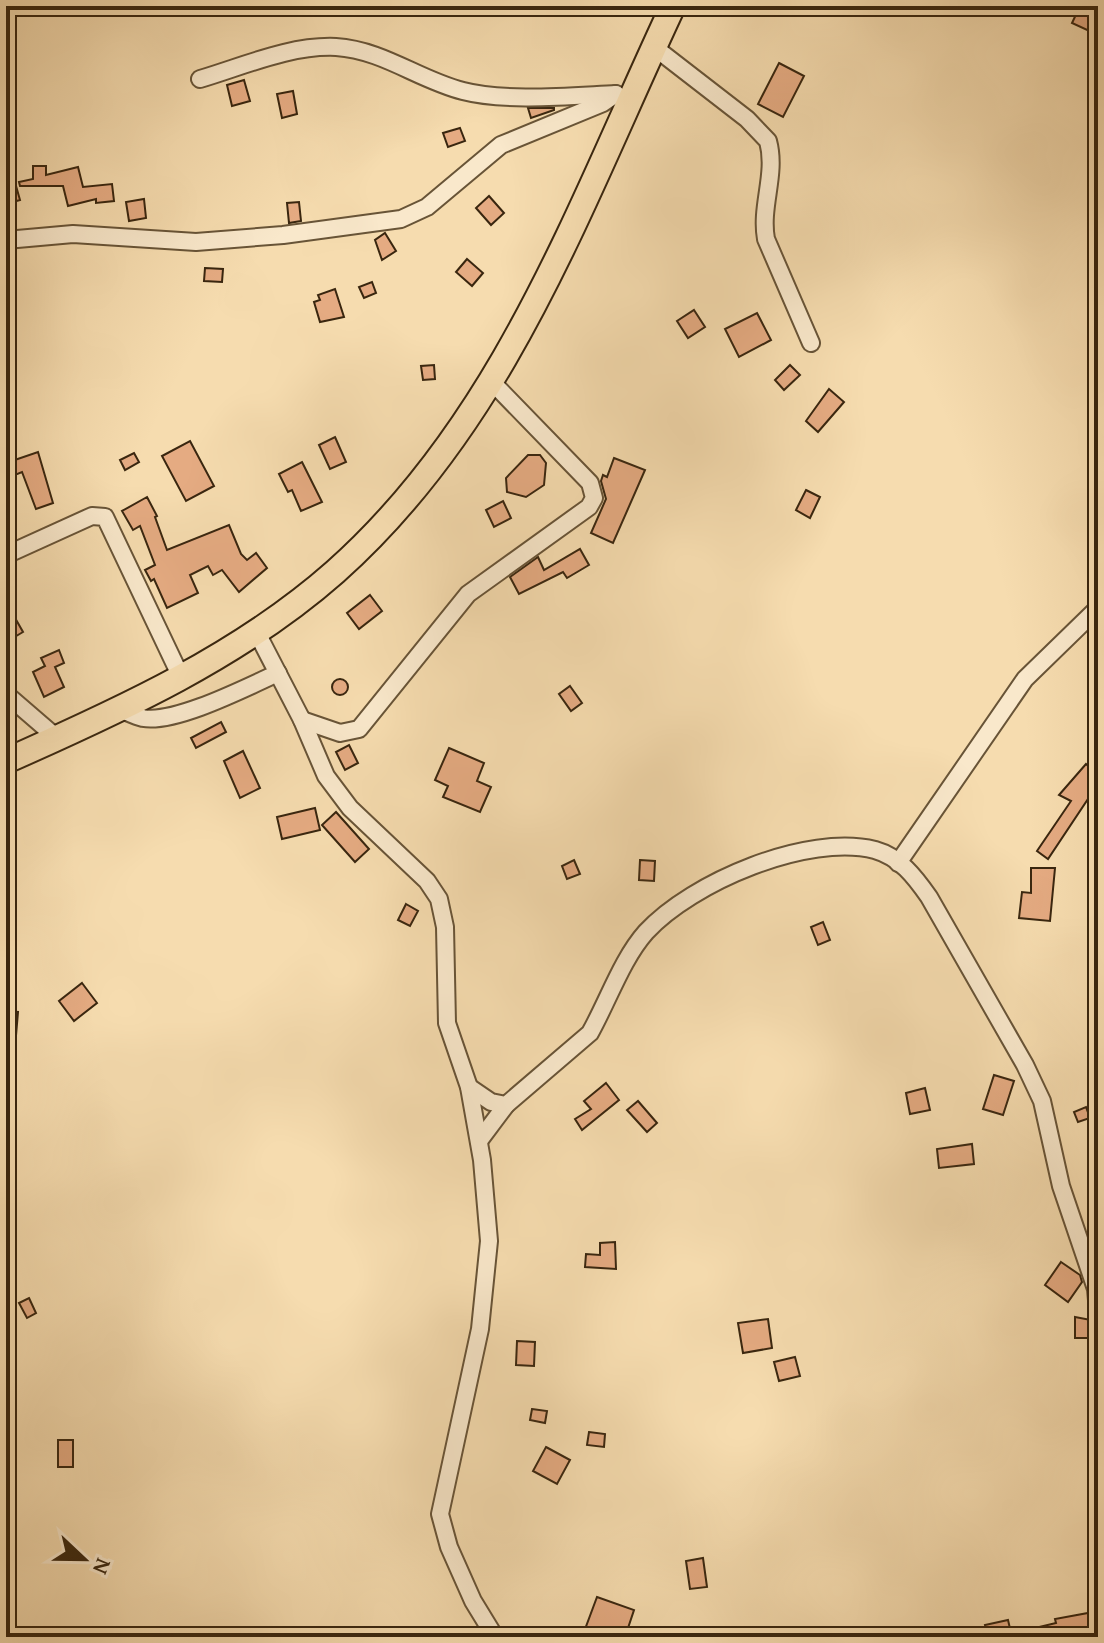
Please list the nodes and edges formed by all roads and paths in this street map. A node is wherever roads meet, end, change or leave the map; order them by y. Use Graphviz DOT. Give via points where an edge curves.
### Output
graph roads {
  1 [pos="673,6"];
  2 [pos="654,47"];
  3 [pos="200,79"];
  4 [pos="624,93"];
  5 [pos="6,240"];
  6 [pos="811,343"];
  7 [pos="492,382"];
  8 [pos="6,555"];
  9 [pos="1098,608"];
  10 [pos="256,631"];
  11 [pos="278,673"];
  12 [pos="181,677"];
  13 [pos="6,694"];
  14 [pos="119,709"];
  15 [pos="302,720"];
  16 [pos="57,738"];
  17 [pos="6,761"];
  18 [pos="898,863"];
  19 [pos="469,1087"];
  20 [pos="506,1105"];
  21 [pos="479,1141"];
  22 [pos="1098,1312"];
  23 [pos="495,1637"];
  1 -- 2 [label="main road"];
  2 -- 4 [label="main road"];
  2 -- 6 [label="street" via="768,141 766,239"];
  3 -- 4 [label="street" via="287,52 338,47 478,93"];
  4 -- 5 [label="street" via="501,145 415,214 329,230 196,242 73,234"];
  4 -- 7 [label="main road" via="561,253"];
  7 -- 10 [label="main road" via="451,445 389,519 332,574"];
  7 -- 15 [label="street" via="590,483 594,498 589,507 468,594 359,729 340,733"];
  8 -- 12 [label="street" via="92,516 105,517"];
  9 -- 18 [label="street" via="1025,679"];
  10 -- 11 [label="street"];
  10 -- 12 [label="main road"];
  11 -- 14 [label="street" via="206,705 158,718"];
  11 -- 15 [label="street"];
  12 -- 14 [label="main road"];
  13 -- 16 [label="street"];
  14 -- 16 [label="main road"];
  15 -- 19 [label="street" via="350,808 427,881 439,899 445,927 447,1023"];
  16 -- 17 [label="main road"];
  18 -- 20 [label="street" via="874,850 805,851 719,880 685,900 646,932 584,1040"];
  18 -- 22 [label="street" via="929,897 1036,1089 1096,1289"];
  19 -- 20 [label="street"];
  19 -- 21 [label="street"];
  20 -- 21 [label="street"];
  21 -- 23 [label="street" via="489,1241 486,1284 440,1514 473,1601"];
}
